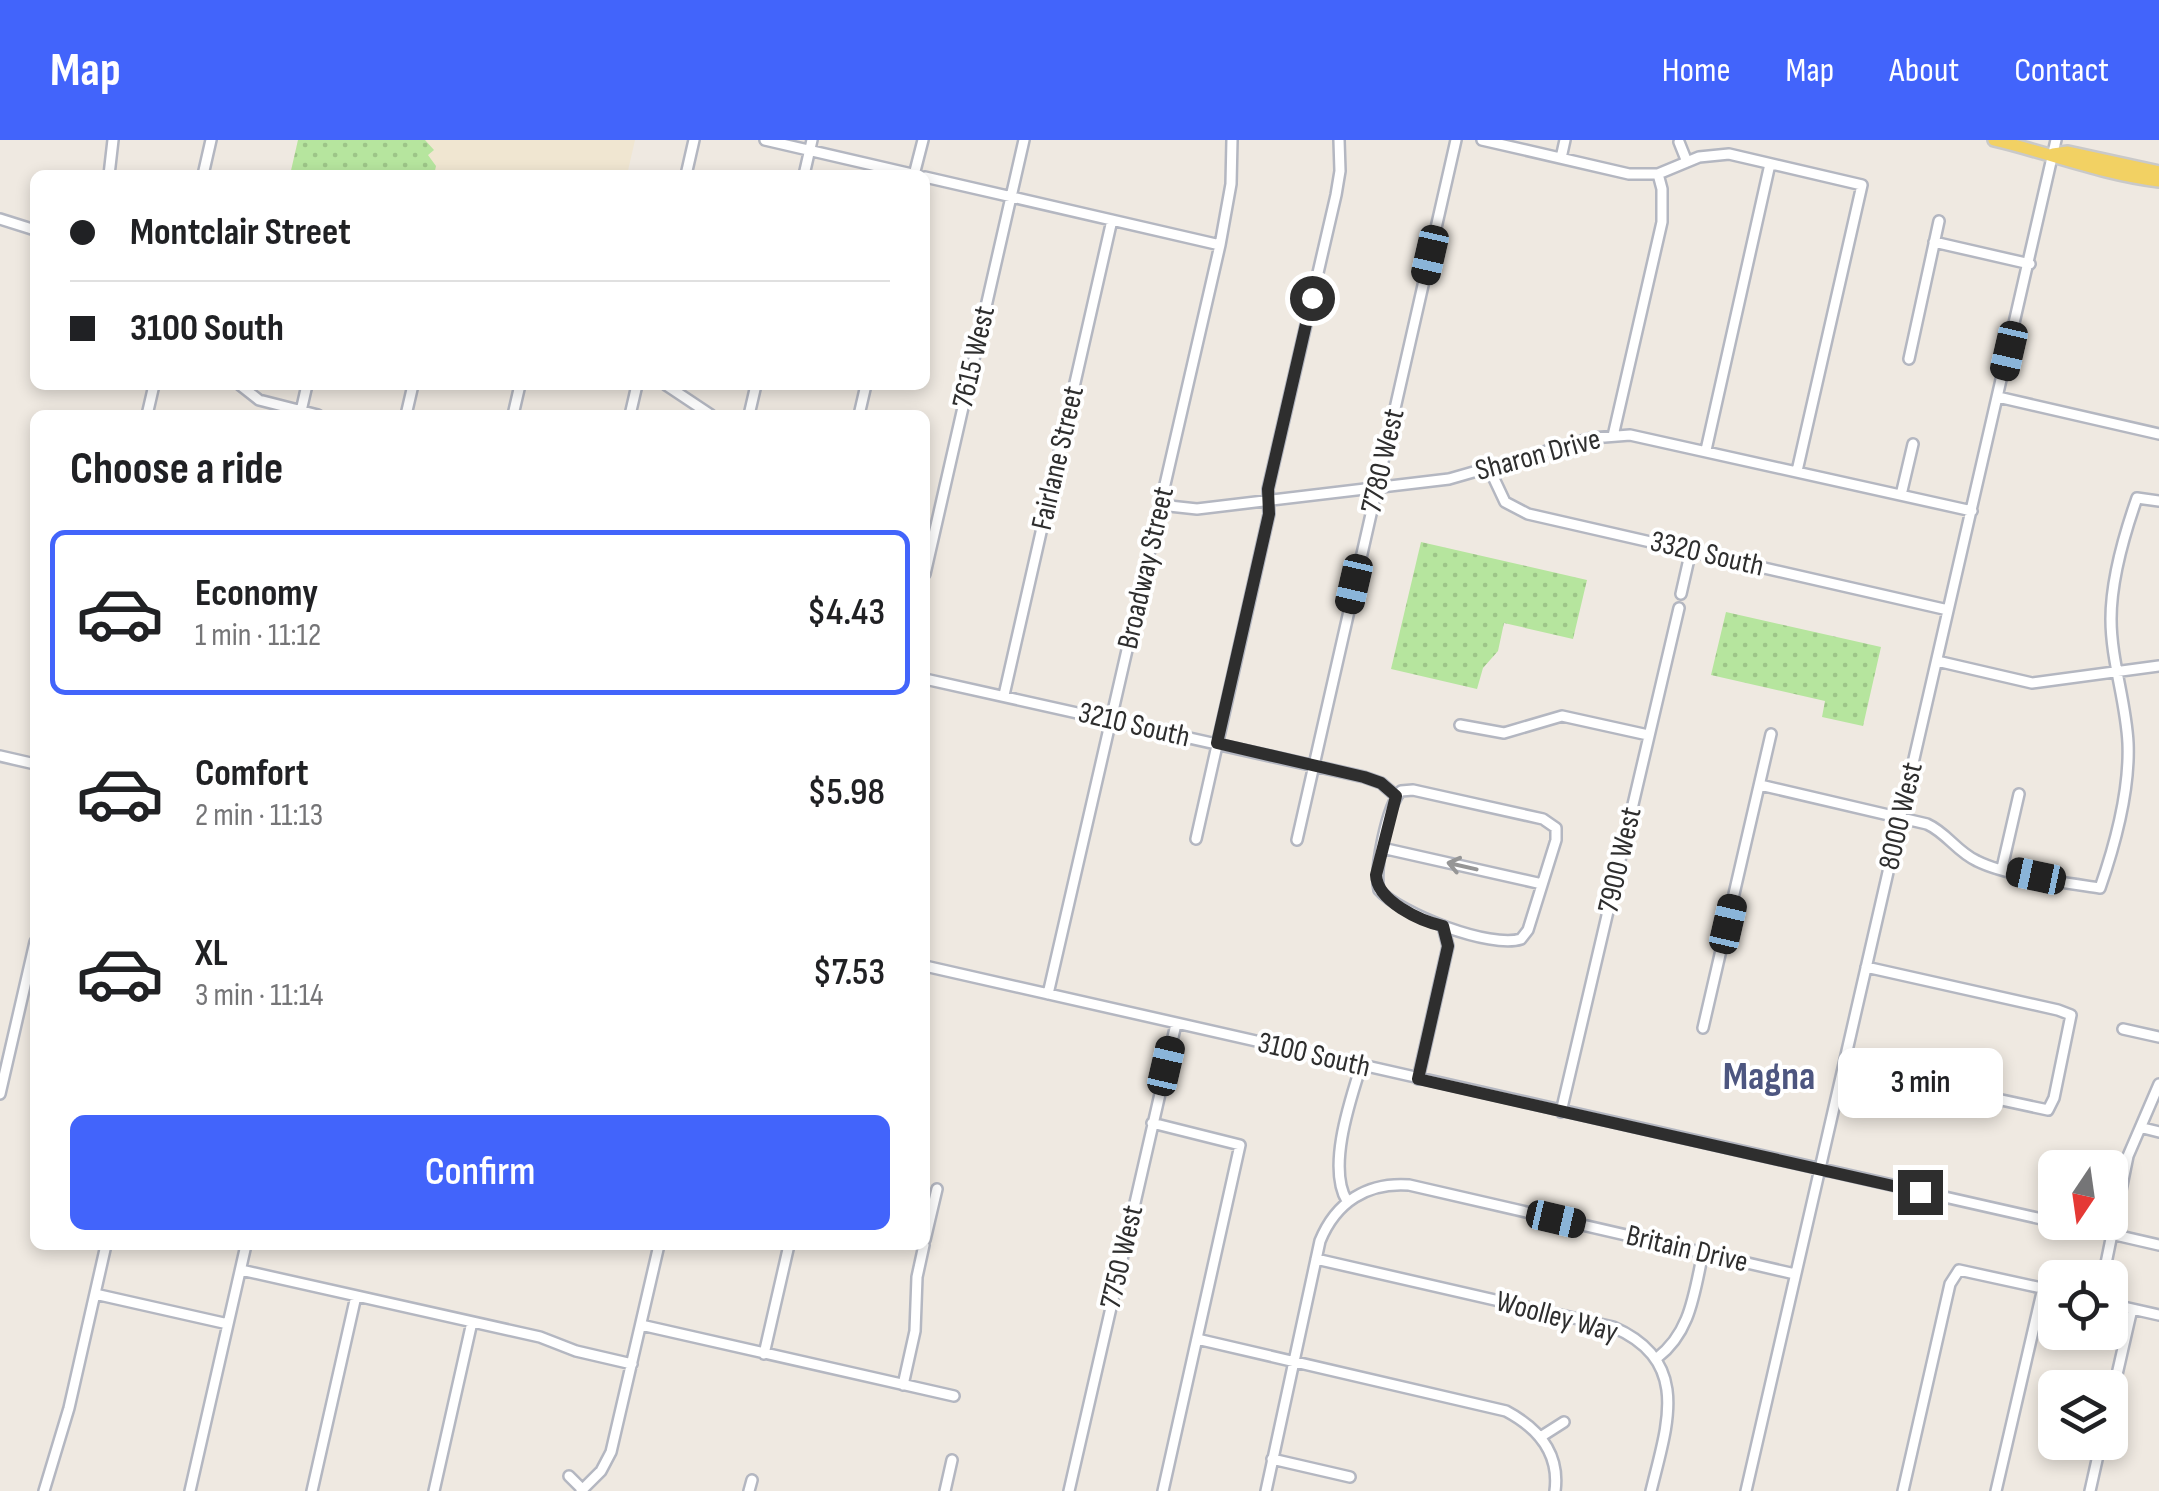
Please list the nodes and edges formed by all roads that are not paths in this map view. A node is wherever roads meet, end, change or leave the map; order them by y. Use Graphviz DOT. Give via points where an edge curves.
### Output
graph roads {
  1 [pos="112,140"];
  2 [pos="211,140"];
  3 [pos="694,140"];
  4 [pos="765,140"];
  5 [pos="922,140"];
  6 [pos="1024,140"];
  7 [pos="1232,140"];
  8 [pos="1339,140"];
  9 [pos="1456,140"];
  10 [pos="1482,140"];
  11 [pos="1565,140"];
  12 [pos="1994,140"];
  13 [pos="2056,140"];
  14 [pos="1679,142"];
  15 [pos="811,145"];
  16 [pos="2053,154"];
  17 [pos="1561,158"];
  18 [pos="1687,162"];
  19 [pos="1770,164"];
  20 [pos="110,170"];
  21 [pos="204,170"];
  22 [pos="687,170"];
  23 [pos="805,170"];
  24 [pos="898,170"];
  25 [pos="916,170"];
  26 [pos="2159,172"];
  27 [pos="1658,174"];
  28 [pos="930,178"];
  29 [pos="2159,181"];
  30 [pos="1011,197"];
  31 [pos="0,220"];
  32 [pos="1112,220"];
  33 [pos="1939,221"];
  34 [pos="30,229"];
  35 [pos="1934,242"];
  36 [pos="1220,245"];
  37 [pos="2030,264"];
  38 [pos="1909,358"];
  39 [pos="246,390"];
  40 [pos="673,390"];
  41 [pos="1998,397"];
  42 [pos="296,410"];
  43 [pos="703,410"];
  44 [pos="2159,434"];
  45 [pos="1614,436"];
  46 [pos="1913,444"];
  47 [pos="1706,450"];
  48 [pos="1490,468"];
  49 [pos="1797,471"];
  50 [pos="1376,488"];
  51 [pos="1901,495"];
  52 [pos="1268,501"];
  53 [pos="2159,501"];
  54 [pos="1160,505"];
  55 [pos="1972,510"];
  56 [pos="930,541"];
  57 [pos="1691,550"];
  58 [pos="1681,594"];
  59 [pos="1679,608"];
  60 [pos="1948,610"];
  61 [pos="1937,661"];
  62 [pos="2159,666"];
  63 [pos="2117,672"];
  64 [pos="930,680"];
  65 [pos="1004,695"];
  66 [pos="1112,719"];
  67 [pos="1460,726"];
  68 [pos="1771,734"];
  69 [pos="1648,735"];
  70 [pos="1217,743"];
  71 [pos="0,756"];
  72 [pos="30,763"];
  73 [pos="1314,765"];
  74 [pos="1760,785"];
  75 [pos="1398,793"];
  76 [pos="2019,794"];
  77 [pos="1900,818"];
  78 [pos="1196,839"];
  79 [pos="1297,840"];
  80 [pos="1382,848"];
  81 [pos="2002,868"];
  82 [pos="1542,884"];
  83 [pos="1443,926"];
  84 [pos="1464,932"];
  85 [pos="1448,946"];
  86 [pos="30,964"];
  87 [pos="930,967"];
  88 [pos="1866,968"];
  89 [pos="1048,994"];
  90 [pos="1176,1024"];
  91 [pos="1703,1028"];
  92 [pos="2123,1029"];
  93 [pos="2159,1037"];
  94 [pos="1361,1066"];
  95 [pos="1844,1066"];
  96 [pos="1418,1079"];
  97 [pos="2159,1084"];
  98 [pos="0,1094"];
  99 [pos="1561,1112"];
  100 [pos="1152,1123"];
  101 [pos="2143,1128"];
  102 [pos="2159,1132"];
  103 [pos="2128,1156"];
  104 [pos="1820,1169"];
  105 [pos="937,1188"];
  106 [pos="1347,1200"];
  107 [pos="930,1217"];
  108 [pos="2038,1218"];
  109 [pos="2128,1238"];
  110 [pos="2159,1245"];
  111 [pos="105,1250"];
  112 [pos="245,1250"];
  113 [pos="658,1250"];
  114 [pos="788,1250"];
  115 [pos="922,1250"];
  116 [pos="1703,1253"];
  117 [pos="1316,1259"];
  118 [pos="241,1270"];
  119 [pos="1795,1274"];
  120 [pos="2038,1287"];
  121 [pos="95,1294"];
  122 [pos="356,1296"];
  123 [pos="2128,1308"];
  124 [pos="2132,1309"];
  125 [pos="2038,1310"];
  126 [pos="2159,1315"];
  127 [pos="472,1322"];
  128 [pos="228,1324"];
  129 [pos="640,1325"];
  130 [pos="1198,1339"];
  131 [pos="764,1354"];
  132 [pos="1656,1358"];
  133 [pos="1294,1362"];
  134 [pos="632,1364"];
  135 [pos="2118,1370"];
  136 [pos="903,1385"];
  137 [pos="954,1396"];
  138 [pos="1564,1422"];
  139 [pos="1542,1436"];
  140 [pos="952,1460"];
  141 [pos="1272,1460"];
  142 [pos="2098,1460"];
  143 [pos="569,1476"];
  144 [pos="1350,1477"];
  145 [pos="582,1490"];
  146 [pos="44,1491"];
  147 [pos="190,1491"];
  148 [pos="312,1491"];
  149 [pos="434,1491"];
  150 [pos="944,1491"];
  151 [pos="1069,1491"];
  152 [pos="1163,1491"];
  153 [pos="1266,1491"];
  154 [pos="1556,1491"];
  155 [pos="1651,1491"];
  156 [pos="1746,1491"];
  157 [pos="1903,1491"];
  158 [pos="1996,1491"];
  159 [pos="2090,1491"];
  1 -- 20 [label="street"];
  2 -- 21 [label="street"];
  3 -- 22 [label="street"];
  4 -- 15 [label="street"];
  5 -- 25 [label="street"];
  6 -- 30 [label="street, 7615 West"];
  7 -- 36 [label="street, Broadway Street"];
  8 -- 52 [label="street" via="1340,171"];
  9 -- 50 [label="street, 7780 West"];
  10 -- 17 [label="street"];
  11 -- 17 [label="street"];
  12 -- 16 [label="main road"];
  13 -- 16 [label="street, 8000 West"];
  14 -- 18 [label="street"];
  15 -- 23 [label="street"];
  15 -- 24 [label="street"];
  16 -- 26 [label="main road"];
  16 -- 29 [label="main road" via="2068,163"];
  16 -- 37 [label="street, 8000 West"];
  17 -- 27 [label="street"];
  18 -- 19 [label="street" via="1714,153"];
  18 -- 27 [label="street"];
  19 -- 47 [label="street"];
  19 -- 49 [label="street" via="1862,185"];
  27 -- 45 [label="street" via="1662,222"];
  28 -- 30 [label="street"];
  30 -- 32 [label="street"];
  30 -- 56 [label="street, 7615 West"];
  31 -- 34 [label="street"];
  32 -- 36 [label="street"];
  32 -- 65 [label="street, Fairlane Street"];
  33 -- 35 [label="street"];
  35 -- 37 [label="street"];
  35 -- 38 [label="street"];
  36 -- 54 [label="street, Broadway Street"];
  37 -- 41 [label="street, 8000 West"];
  39 -- 42 [label="street"];
  40 -- 43 [label="street"];
  41 -- 44 [label="street"];
  41 -- 55 [label="street, 8000 West"];
  45 -- 47 [label="street, Sharon Drive"];
  45 -- 48 [label="street, Sharon Drive"];
  46 -- 51 [label="street"];
  47 -- 49 [label="street, Sharon Drive"];
  48 -- 50 [label="street, Sharon Drive"];
  48 -- 57 [label="street, 3320 South" via="1501,497 1514,508"];
  49 -- 51 [label="street, Sharon Drive"];
  50 -- 52 [label="street, Sharon Drive"];
  50 -- 73 [label="street, 7780 West"];
  51 -- 55 [label="street, Sharon Drive"];
  52 -- 54 [label="street, Sharon Drive" via="1186,510"];
  52 -- 70 [label="street"];
  53 -- 63 [label="street" via="2137,498 2112,597"];
  54 -- 66 [label="street, Broadway Street"];
  55 -- 60 [label="street, 8000 West"];
  57 -- 58 [label="street"];
  57 -- 60 [label="street, 3320 South"];
  59 -- 69 [label="street, 7900 West"];
  60 -- 61 [label="street, 8000 West"];
  61 -- 63 [label="street" via="2032,683"];
  61 -- 77 [label="street, 8000 West"];
  62 -- 63 [label="street"];
  63 -- 81 [label="street" via="2128,770 2100,888"];
  64 -- 65 [label="street, 3210 South"];
  65 -- 66 [label="street, 3210 South"];
  66 -- 70 [label="street, 3210 South"];
  66 -- 89 [label="street, Broadway Street"];
  67 -- 69 [label="street" via="1504,733 1562,716"];
  68 -- 74 [label="street"];
  69 -- 99 [label="street, 7900 West"];
  70 -- 73 [label="street, 3210 South"];
  70 -- 78 [label="street"];
  71 -- 72 [label="street"];
  73 -- 75 [label="street, 3210 South"];
  73 -- 79 [label="street, 7780 West"];
  74 -- 77 [label="street"];
  74 -- 91 [label="street"];
  75 -- 80 [label="street"];
  75 -- 82 [label="street, 3210 South" via="1412,790 1544,819 1556,828 1556,840"];
  76 -- 81 [label="street"];
  77 -- 81 [label="street" via="1938,829 1974,860"];
  77 -- 88 [label="street, 8000 West"];
  82 -- 80 [label="street, one-way"];
  80 -- 83 [label="street" via="1378,890"];
  82 -- 84 [label="street" via="1521,939"];
  83 -- 84 [label="street"];
  83 -- 85 [label="street"];
  84 -- 85 [label="street"];
  85 -- 96 [label="street"];
  86 -- 98 [label="street"];
  87 -- 89 [label="street, 3100 South"];
  88 -- 95 [label="street, 8000 West"];
  88 -- 95 [label="street" via="2071,1016 2054,1098 2048,1110"];
  89 -- 90 [label="street, 3100 South"];
  90 -- 94 [label="street, 3100 South"];
  90 -- 100 [label="street, 7750 West"];
  92 -- 93 [label="street"];
  94 -- 96 [label="street, 3100 South"];
  94 -- 106 [label="street" via="1337,1166"];
  95 -- 104 [label="street, 8000 West"];
  96 -- 99 [label="street, 3100 South"];
  97 -- 101 [label="street"];
  99 -- 104 [label="street, 3100 South"];
  100 -- 130 [label="street" via="1240,1145"];
  100 -- 151 [label="street, 7750 West"];
  101 -- 102 [label="street"];
  101 -- 103 [label="street"];
  104 -- 108 [label="street, 3100 South"];
  104 -- 119 [label="street, 8000 West"];
  105 -- 107 [label="street"];
  106 -- 116 [label="street, Britain Drive" via="1376,1187 1410,1185"];
  106 -- 117 [label="street" via="1326,1226"];
  109 -- 110 [label="street, 3100 South"];
  111 -- 121 [label="street"];
  112 -- 118 [label="street"];
  113 -- 129 [label="street"];
  114 -- 131 [label="street"];
  115 -- 136 [label="street" via="916,1331"];
  116 -- 119 [label="street, Britain Drive"];
  116 -- 132 [label="street" via="1686,1324"];
  117 -- 132 [label="street, Woolley Way" via="1613,1327"];
  117 -- 133 [label="street"];
  118 -- 122 [label="street"];
  118 -- 128 [label="street"];
  119 -- 156 [label="street, 8000 West"];
  120 -- 157 [label="street" via="1959,1270 1950,1284"];
  121 -- 128 [label="street"];
  121 -- 146 [label="street"];
  122 -- 127 [label="street"];
  122 -- 148 [label="street"];
  123 -- 124 [label="street"];
  124 -- 126 [label="street"];
  124 -- 135 [label="street"];
  125 -- 158 [label="street"];
  127 -- 134 [label="street"];
  127 -- 149 [label="street"];
  128 -- 147 [label="street"];
  129 -- 131 [label="street"];
  129 -- 134 [label="street"];
  130 -- 133 [label="street"];
  130 -- 152 [label="street"];
  131 -- 136 [label="street"];
  132 -- 155 [label="street, Woolley Way" via="1669,1408"];
  133 -- 139 [label="street" via="1484,1404"];
  133 -- 141 [label="street"];
  134 -- 145 [label="street" via="607,1462"];
  136 -- 137 [label="street"];
  138 -- 139 [label="street"];
  139 -- 154 [label="street" via="1554,1462"];
  140 -- 150 [label="street"];
  141 -- 144 [label="street"];
  141 -- 153 [label="street"];
  142 -- 159 [label="street"];
  143 -- 145 [label="street"];
}
